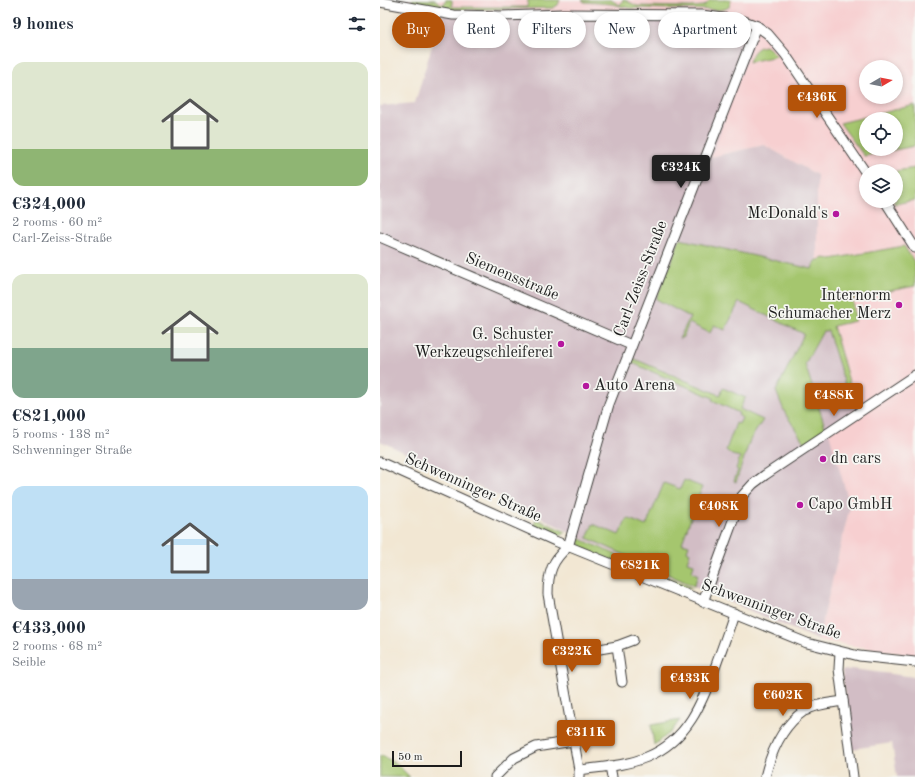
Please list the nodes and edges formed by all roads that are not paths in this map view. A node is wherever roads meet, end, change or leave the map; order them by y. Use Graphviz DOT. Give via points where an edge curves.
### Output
graph roads {
  1 [pos="380,2"];
  2 [pos="757,26"];
  3 [pos="860,164"];
  4 [pos="889,208"];
  5 [pos="380,237"];
  6 [pos="915,248"];
  7 [pos="631,345"];
  8 [pos="915,375"];
  9 [pos="380,462"];
  10 [pos="568,547"];
  11 [pos="703,602"];
  12 [pos="734,613"];
  13 [pos="633,640"];
  14 [pos="617,646"];
  15 [pos="840,652"];
  16 [pos="558,656"];
  17 [pos="915,662"];
  18 [pos="622,682"];
  19 [pos="777,691"];
  20 [pos="843,701"];
  21 [pos="807,710"];
  22 [pos="573,741"];
  23 [pos="610,766"];
  24 [pos="579,773"];
  25 [pos="495,777"];
  26 [pos="612,777"];
  27 [pos="765,777"];
  28 [pos="852,777"];
  1 -- 2 [label="street" via="446,14 702,15 744,21"];
  2 -- 3 [label="street" via="772,38 785,54"];
  2 -- 7 [label="street, Carl-Zeiss-Straße"];
  4 -- 6 [label="street"];
  5 -- 7 [label="street, Siemensstraße"];
  7 -- 10 [label="street, Carl-Zeiss-Straße" via="609,404"];
  8 -- 11 [label="street" via="765,475 742,496"];
  9 -- 10 [label="street, Schwenninger Straße"];
  10 -- 11 [label="street, Schwenninger Straße"];
  10 -- 16 [label="street" via="554,560 548,582"];
  11 -- 12 [label="street, Schwenninger Straße"];
  12 -- 15 [label="street, Schwenninger Straße" via="807,643"];
  12 -- 23 [label="street" via="705,695 694,717 660,751 634,761"];
  13 -- 14 [label="street"];
  14 -- 16 [label="street"];
  14 -- 18 [label="street"];
  15 -- 17 [label="street, Schwenninger Straße"];
  15 -- 20 [label="street" via="839,669"];
  16 -- 22 [label="street"];
  19 -- 21 [label="street" via="800,703"];
  20 -- 21 [label="street"];
  20 -- 28 [label="street"];
  21 -- 27 [label="street" via="788,726 776,744"];
  22 -- 24 [label="street"];
  22 -- 25 [label="street" via="536,748 514,758"];
  23 -- 24 [label="street"];
  23 -- 26 [label="street"];
}
